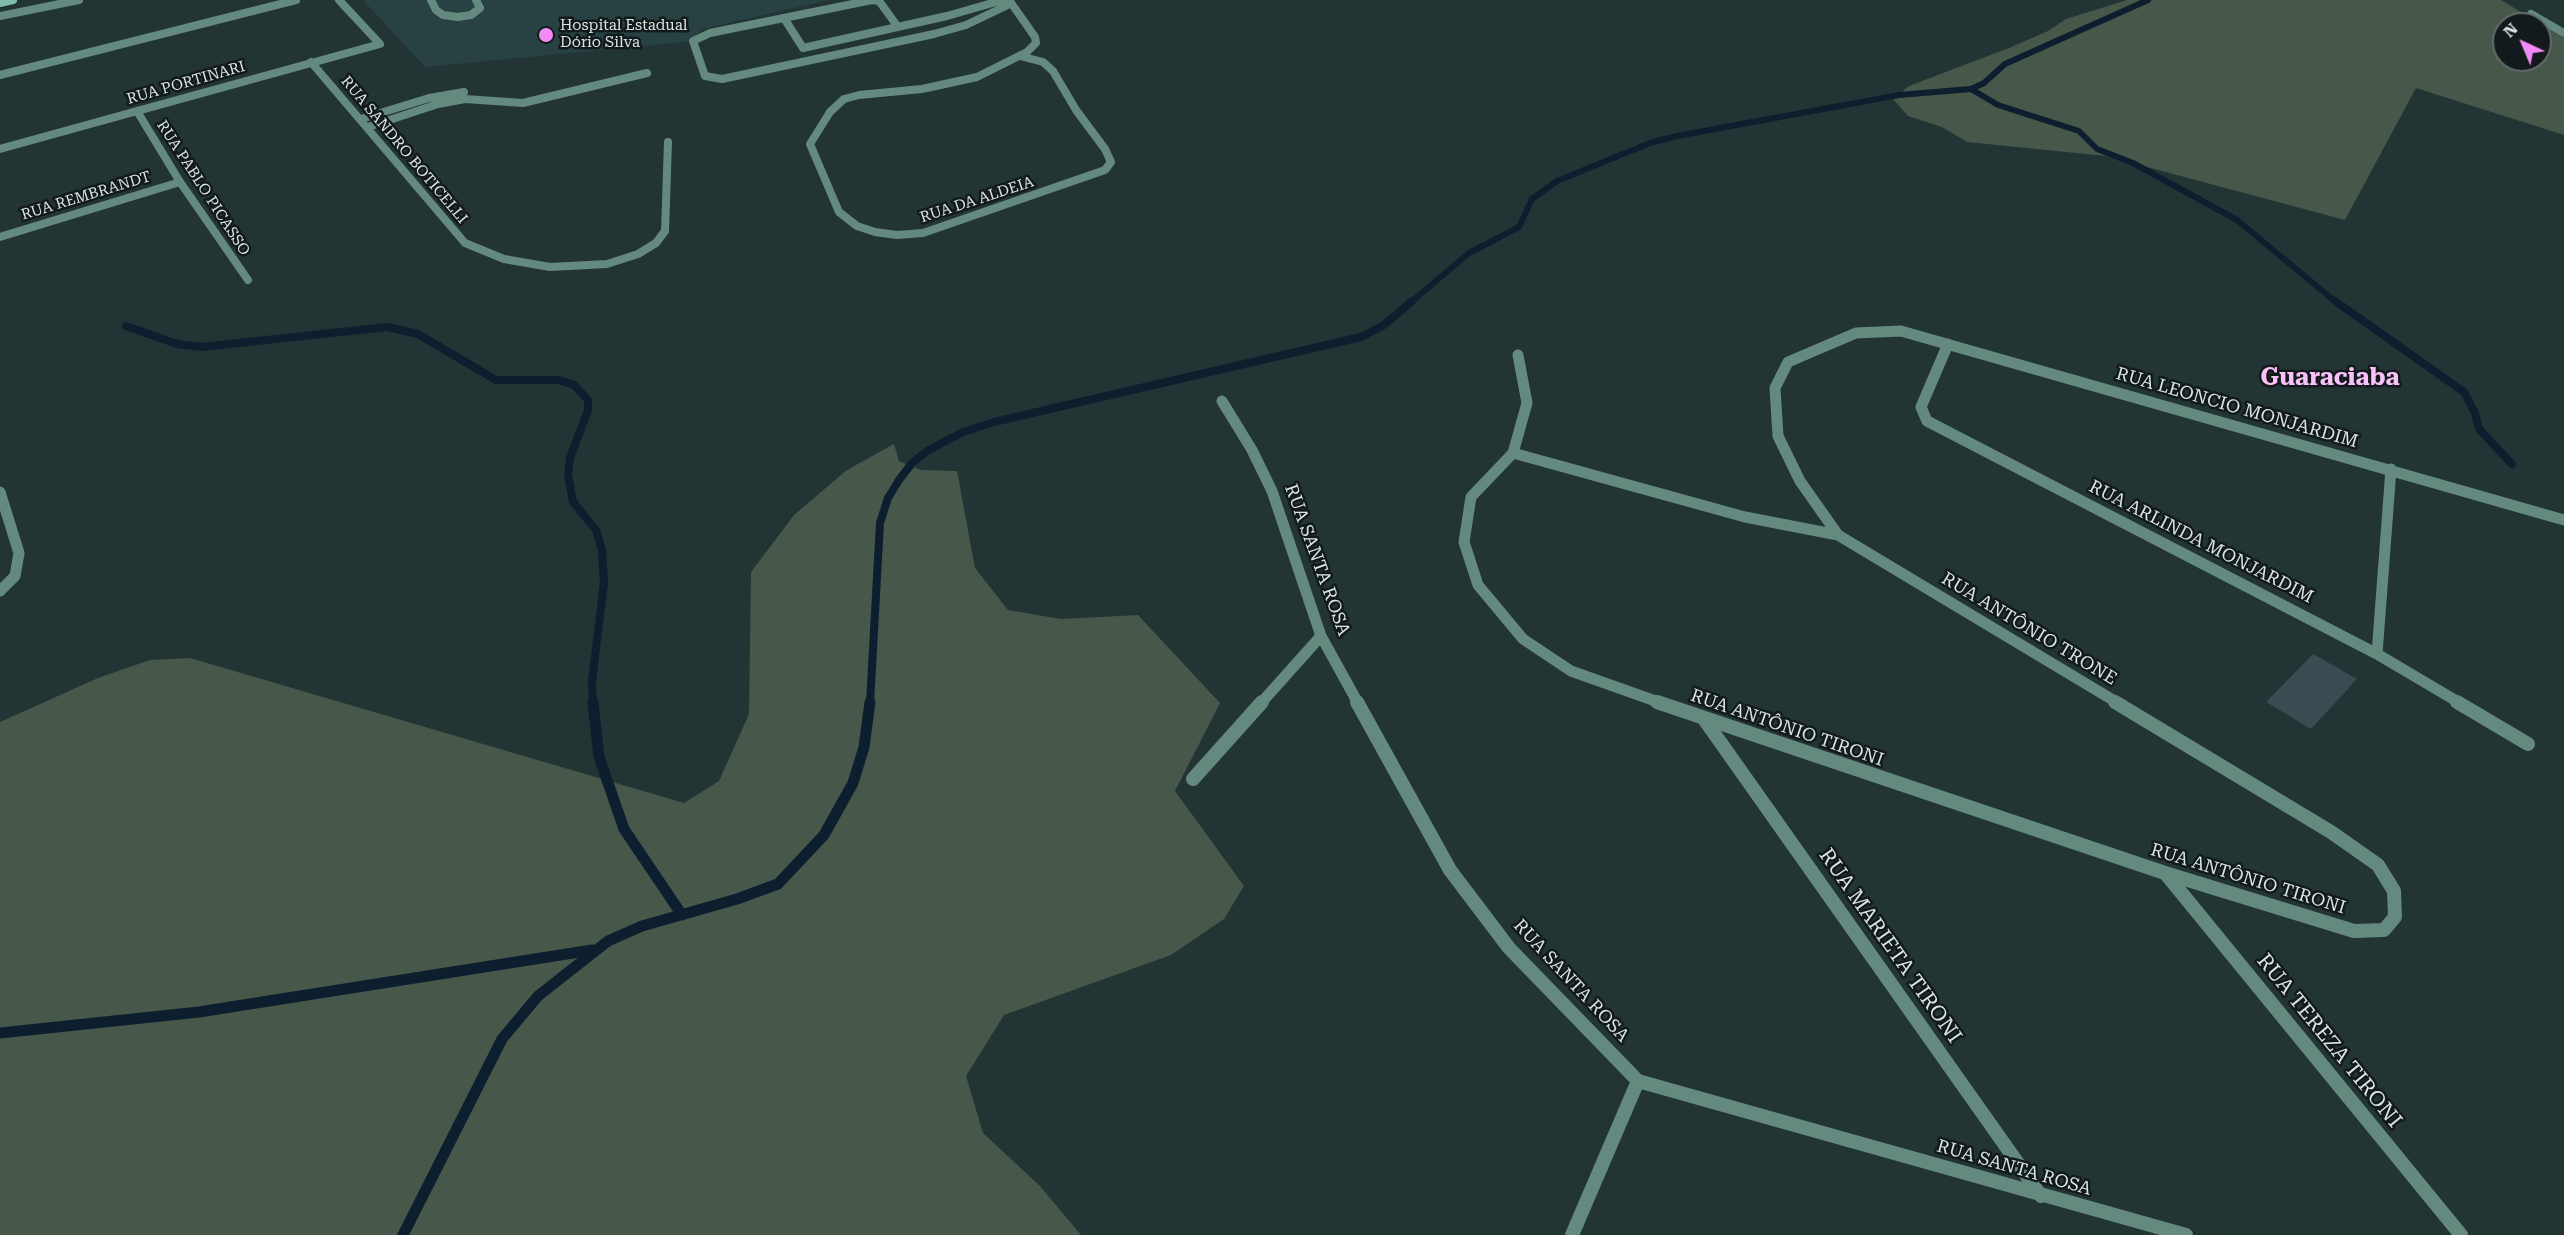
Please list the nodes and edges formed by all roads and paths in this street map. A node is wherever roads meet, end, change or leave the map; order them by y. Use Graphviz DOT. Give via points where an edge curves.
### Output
graph roads {
  1 [pos="13,0"];
  2 [pos="79,0"];
  3 [pos="296,0"];
  4 [pos="339,0"];
  5 [pos="431,0"];
  6 [pos="476,0"];
  7 [pos="1007,1"];
  8 [pos="0,3"];
  9 [pos="0,16"];
  10 [pos="784,18"];
  11 [pos="898,27"];
  12 [pos="1020,56"];
  13 [pos="311,62"];
  14 [pos="647,73"];
  15 [pos="0,75"];
  16 [pos="474,93"];
  17 [pos="137,111"];
  18 [pos="361,119"];
  19 [pos="368,127"];
  20 [pos="668,142"];
  21 [pos="0,149"];
  22 [pos="180,182"];
  23 [pos="0,237"];
  24 [pos="248,280"];
  25 [pos="1901,331"];
  26 [pos="1948,344"];
  27 [pos="1518,355"];
  28 [pos="1221,401"];
  29 [pos="1513,453"];
  30 [pos="2391,469"];
  31 [pos="0,492"];
  32 [pos="2564,520"];
  33 [pos="1838,535"];
  34 [pos="0,591"];
  35 [pos="1321,636"];
  36 [pos="2377,654"];
  37 [pos="1704,720"];
  38 [pos="2528,744"];
  39 [pos="1193,779"];
  40 [pos="2165,873"];
  41 [pos="2354,931"];
  42 [pos="1638,1081"];
  43 [pos="2041,1196"];
  44 [pos="1572,1235"];
  45 [pos="2186,1235"];
  46 [pos="2461,1235"];
  1 -- 8 [label="main road"];
  2 -- 9 [label="street"];
  3 -- 15 [label="street"];
  4 -- 13 [label="street, RUA PORTINARI" via="380,44"];
  5 -- 6 [label="street" via="443,15 458,17 471,15 480,8"];
  7 -- 10 [label="street" via="975,22 934,34 722,79 705,76 693,41 710,33"];
  7 -- 11 [label="street"];
  7 -- 12 [label="street" via="1035,37 1036,43"];
  10 -- 11 [label="street" via="872,0 879,1"];
  10 -- 11 [label="street" via="803,48"];
  12 -- 12 [label="street, RUA DA ALDEIA" via="953,84 859,95 840,102 810,144 839,212 857,226 875,232 923,233 1105,170 1111,162 1105,149 1053,71 1043,62"];
  13 -- 17 [label="street, RUA PORTINARI"];
  13 -- 18 [label="street, RUA SANDRO BOTICELLI"];
  14 -- 19 [label="street" via="523,103 456,101"];
  16 -- 18 [label="street" via="444,94"];
  17 -- 21 [label="street, RUA PORTINARI"];
  17 -- 22 [label="street, RUA PABLO PICASSO"];
  18 -- 19 [label="street, RUA SANDRO BOTICELLI"];
  19 -- 20 [label="street, RUA SANDRO BOTICELLI" via="465,243 504,259 550,267 607,264 638,254 656,243 665,231"];
  22 -- 23 [label="street, RUA REMBRANDT"];
  22 -- 24 [label="street, RUA PABLO PICASSO"];
  25 -- 26 [label="street, RUA LEONCIO MONJARDIM"];
  25 -- 33 [label="street, RUA ANTÔNIO TRONE" via="1856,333 1788,362 1775,388 1778,436 1800,481"];
  26 -- 30 [label="street, RUA LEONCIO MONJARDIM"];
  26 -- 36 [label="street, RUA ARLINDA MONJARDIM" via="1921,407 1927,421"];
  27 -- 29 [label="street, RUA ANTÔNIO TIRONI" via="1527,403"];
  28 -- 35 [label="street, RUA SANTA ROSA" via="1272,491"];
  29 -- 33 [label="street" via="1745,517"];
  29 -- 37 [label="street, RUA ANTÔNIO TIRONI" via="1471,497 1464,542 1478,585 1523,639 1571,671"];
  30 -- 32 [label="street, RUA LEONCIO MONJARDIM"];
  30 -- 36 [label="street"];
  31 -- 34 [label="street" via="19,553 15,576"];
  33 -- 41 [label="street, RUA ANTÔNIO TRONE" via="2331,832 2378,865 2394,891 2395,917 2384,930"];
  35 -- 39 [label="street"];
  35 -- 42 [label="street, RUA SANTA ROSA" via="1450,870 1509,948"];
  36 -- 38 [label="street, RUA ARLINDA MONJARDIM"];
  37 -- 40 [label="street, RUA ANTÔNIO TIRONI"];
  37 -- 43 [label="street, RUA MARIETA TIRONI"];
  40 -- 41 [label="street, RUA ANTÔNIO TIRONI"];
  40 -- 46 [label="street, RUA TEREZA TIRONI"];
  42 -- 43 [label="street, RUA SANTA ROSA"];
  42 -- 44 [label="street"];
  43 -- 45 [label="street, RUA SANTA ROSA"];
}
